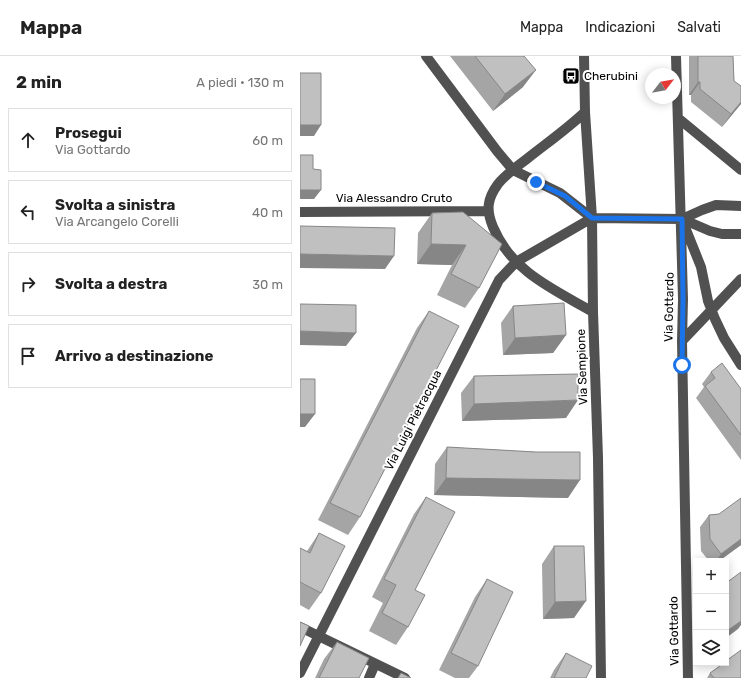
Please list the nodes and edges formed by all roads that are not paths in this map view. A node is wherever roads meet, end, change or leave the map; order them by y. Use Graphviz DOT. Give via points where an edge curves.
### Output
graph roads {
  1 [pos="426,56"];
  2 [pos="584,56"];
  3 [pos="676,56"];
  4 [pos="585,112"];
  5 [pos="678,118"];
  6 [pos="513,170"];
  7 [pos="741,170"];
  8 [pos="741,206"];
  9 [pos="488,211"];
  10 [pos="300,212"];
  11 [pos="592,218"];
  12 [pos="682,219"];
  13 [pos="741,234"];
  14 [pos="516,262"];
  15 [pos="741,279"];
  16 [pos="711,310"];
  17 [pos="593,312"];
  18 [pos="682,341"];
  19 [pos="741,365"];
  20 [pos="300,627"];
  21 [pos="318,636"];
  22 [pos="375,664"];
  23 [pos="300,673"];
  24 [pos="369,678"];
  25 [pos="405,678"];
  26 [pos="601,678"];
  27 [pos="688,678"];
  1 -- 6 [label="street"];
  2 -- 4 [label="street, Via Sempione"];
  3 -- 5 [label="street, Via Gottardo"];
  4 -- 6 [label="street"];
  4 -- 11 [label="street, Via Sempione"];
  5 -- 7 [label="street"];
  5 -- 12 [label="street, Via Gottardo"];
  6 -- 9 [label="street" via="494,190"];
  6 -- 11 [label="street" via="560,193"];
  8 -- 12 [label="street" via="716,205"];
  9 -- 10 [label="street, Via Alessandro Cruto"];
  9 -- 14 [label="street" via="498,238"];
  11 -- 12 [label="street"];
  11 -- 14 [label="street, Via Luigi Pietracqua"];
  11 -- 17 [label="street, Via Sempione"];
  12 -- 13 [label="street" via="710,231"];
  12 -- 16 [label="street" via="701,267"];
  12 -- 18 [label="street, Via Gottardo"];
  14 -- 17 [label="street" via="537,280"];
  14 -- 21 [label="street, Via Luigi Pietracqua" via="499,280"];
  15 -- 16 [label="street"];
  16 -- 18 [label="street"];
  16 -- 19 [label="street"];
  17 -- 26 [label="street, Via Sempione"];
  18 -- 27 [label="street, Via Gottardo"];
  20 -- 21 [label="street"];
  21 -- 22 [label="street"];
  21 -- 23 [label="street, Via Luigi Pietracqua"];
  22 -- 24 [label="street"];
  22 -- 25 [label="street"];
}
